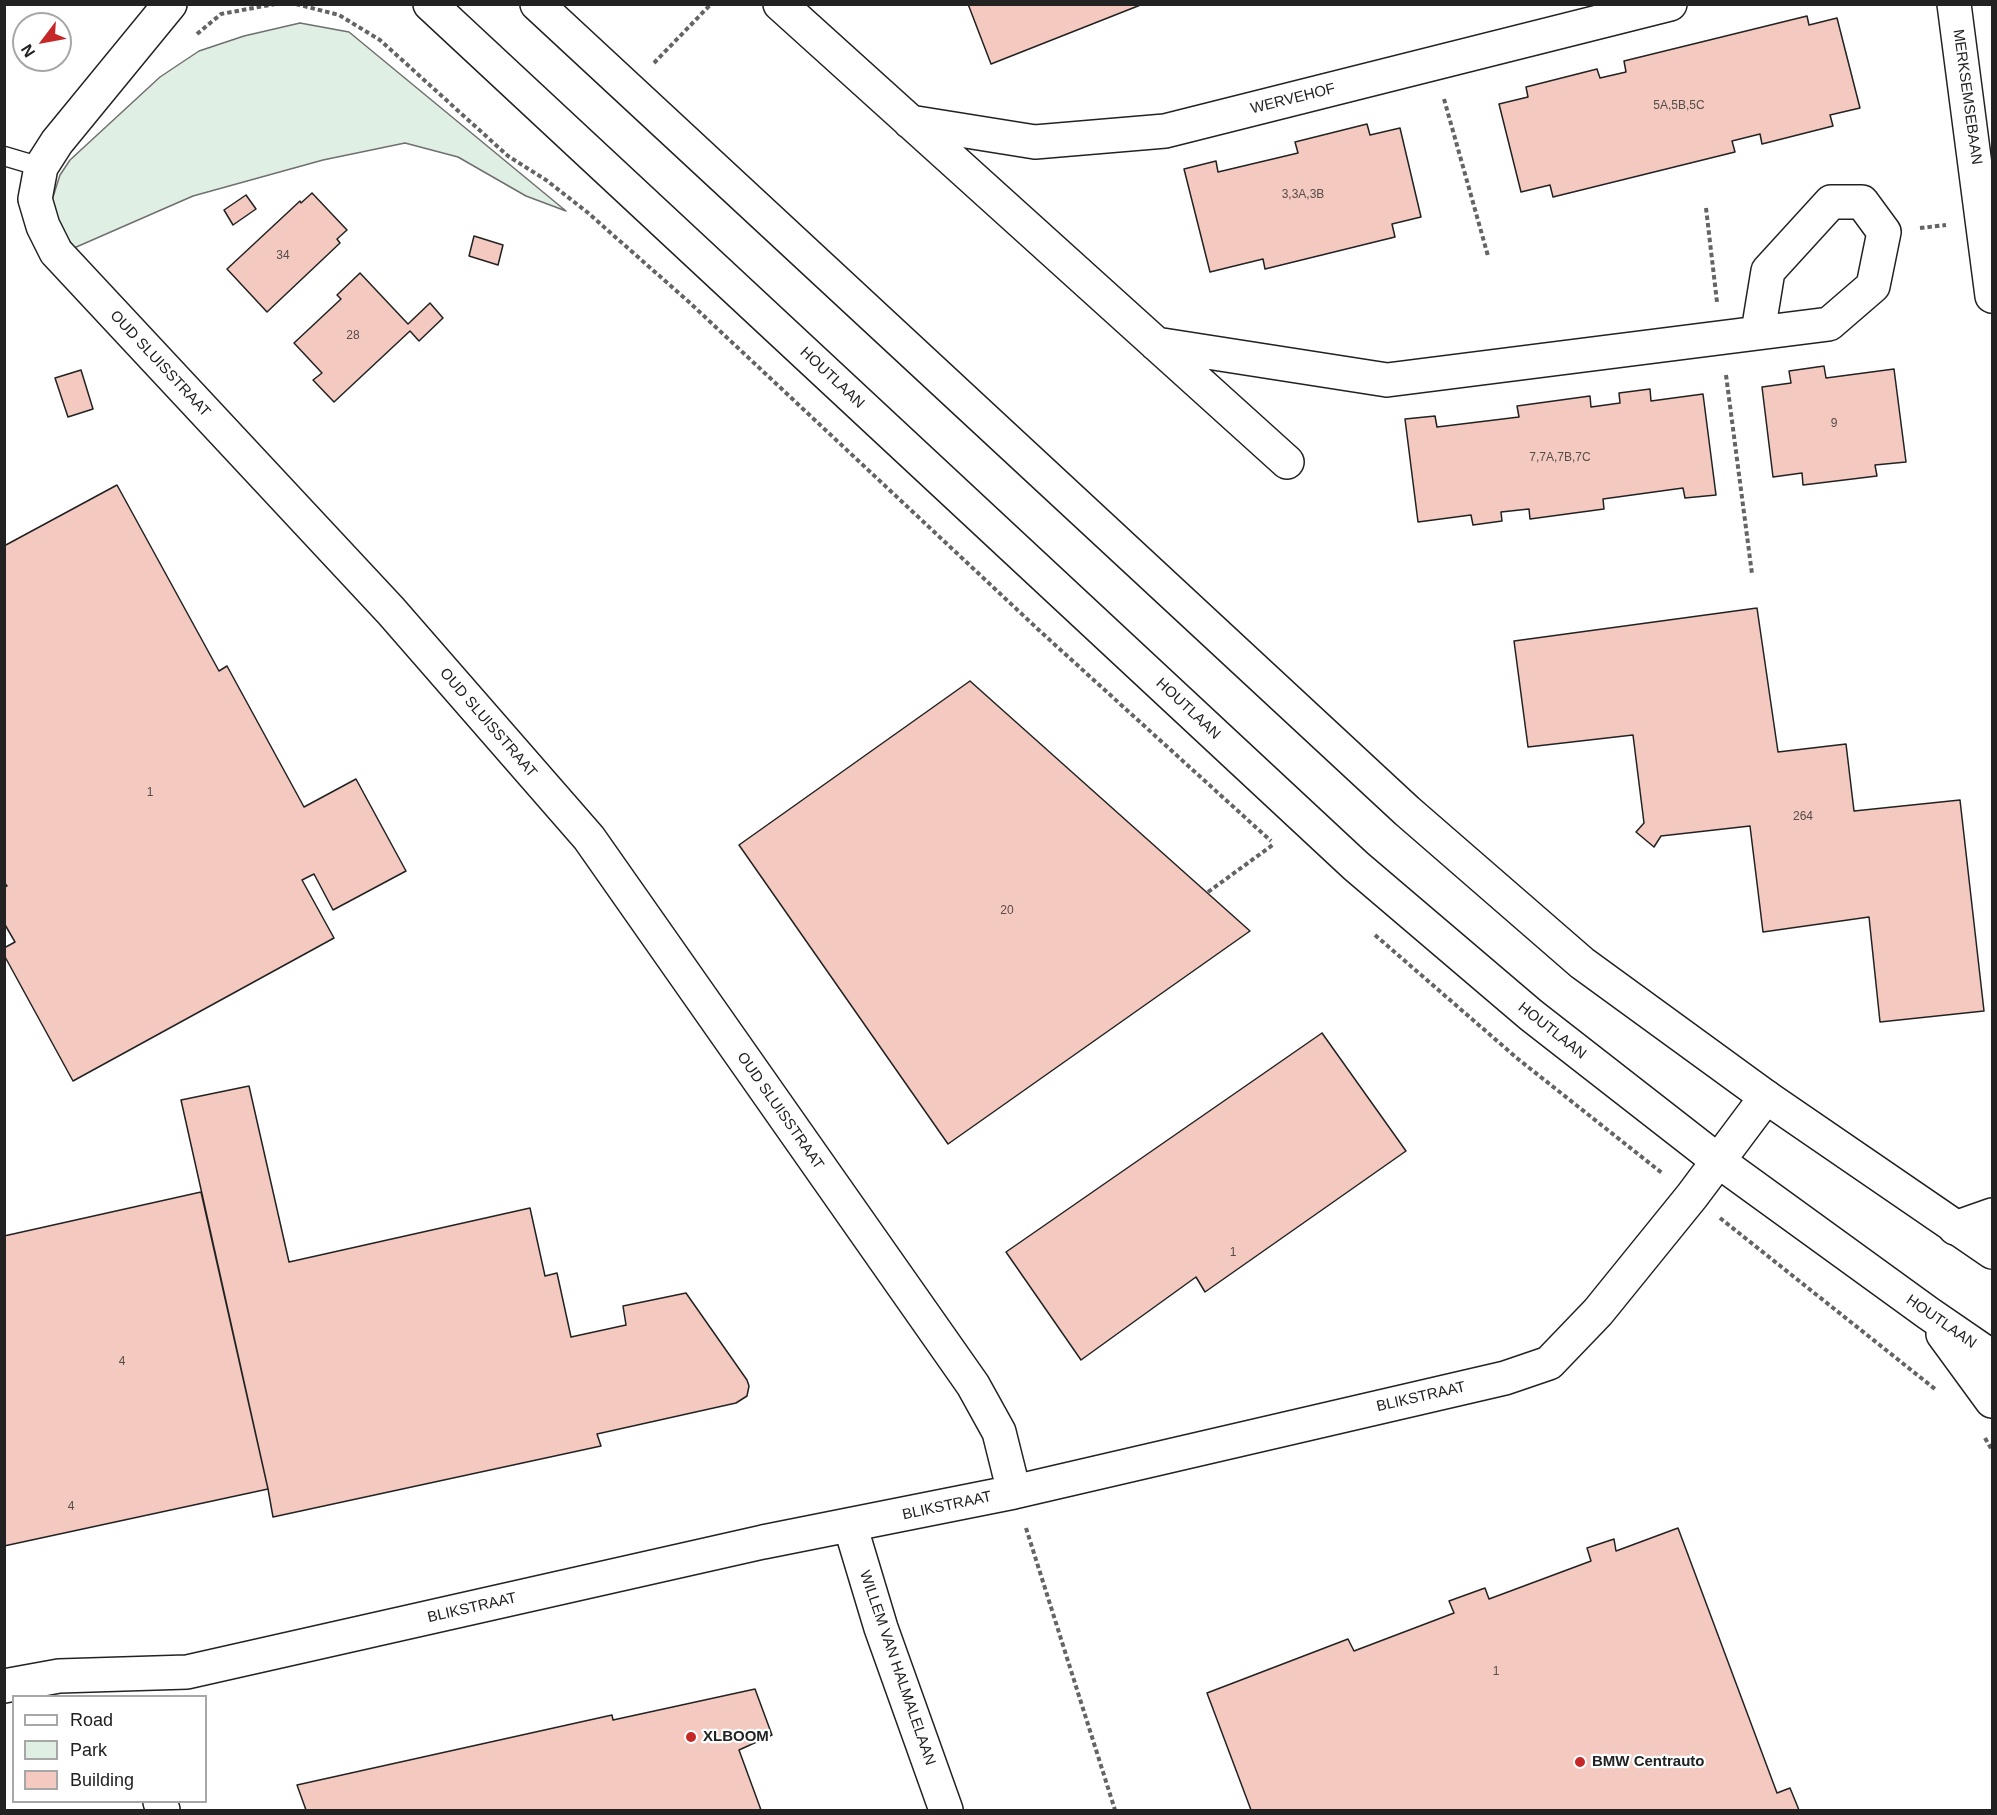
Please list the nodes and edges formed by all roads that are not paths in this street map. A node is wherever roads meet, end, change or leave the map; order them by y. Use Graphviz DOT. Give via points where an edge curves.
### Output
graph roads {
  1 [pos="170,4"];
  2 [pos="430,4"];
  3 [pos="537,4"];
  4 [pos="780,4"];
  5 [pos="1670,4"];
  6 [pos="1954,4"];
  7 [pos="910,122"];
  8 [pos="4,156"];
  9 [pos="41,166"];
  10 [pos="1987,225"];
  11 [pos="1992,296"];
  12 [pos="1758,332"];
  13 [pos="1156,344"];
  14 [pos="1287,462"];
  15 [pos="1766,1097"];
  16 [pos="1718,1160"];
  17 [pos="1992,1215"];
  18 [pos="1955,1228"];
  19 [pos="1992,1252"];
  20 [pos="1928,1313"];
  21 [pos="1992,1358"];
  22 [pos="1992,1401"];
  23 [pos="1014,1492"];
  24 [pos="850,1526"];
  25 [pos="129,1685"];
  26 [pos="4,1686"];
  27 [pos="946,1810"];
  1 -- 9 [label="street, OUD SLUISSTRAAT"];
  2 -- 16 [label="street, HOUTLAAN" via="1356,866 1530,1015"];
  3 -- 15 [label="street" via="1407,811 1582,963"];
  4 -- 7 [label="street"];
  5 -- 7 [label="street, WERVEHOF" via="1165,131 1035,142"];
  6 -- 10 [label="street, MERKSEMSEBAAN"];
  7 -- 13 [label="street"];
  8 -- 9 [label="lane"];
  9 -- 23 [label="street, OUD SLUISSTRAAT" via="35,199 56,252 391,611 588,838 973,1385 999,1432"];
  10 -- 11 [label="street, MERKSEMSEBAAN"];
  12 -- 12 [label="street" via="1829,324 1873,286 1884,232 1862,202 1831,202 1768,271"];
  12 -- 13 [label="street" via="1387,380"];
  13 -- 14 [label="street"];
  15 -- 16 [label="street, BLIKSTRAAT"];
  15 -- 18 [label="street"];
  16 -- 20 [label="street, HOUTLAAN"];
  16 -- 23 [label="street, BLIKSTRAAT" via="1598,1312 1549,1363 1505,1378"];
  17 -- 18 [label="street"];
  18 -- 19 [label="street"];
  20 -- 21 [label="street, HOUTLAAN"];
  20 -- 22 [label="street"];
  23 -- 24 [label="street, BLIKSTRAAT"];
  24 -- 25 [label="street, BLIKSTRAAT" via="763,1542"];
  24 -- 27 [label="street, WILLEM VAN HALMALELAAN" via="881,1628"];
  25 -- 26 [label="street, BLIKSTRAAT" via="59,1676"];
}
